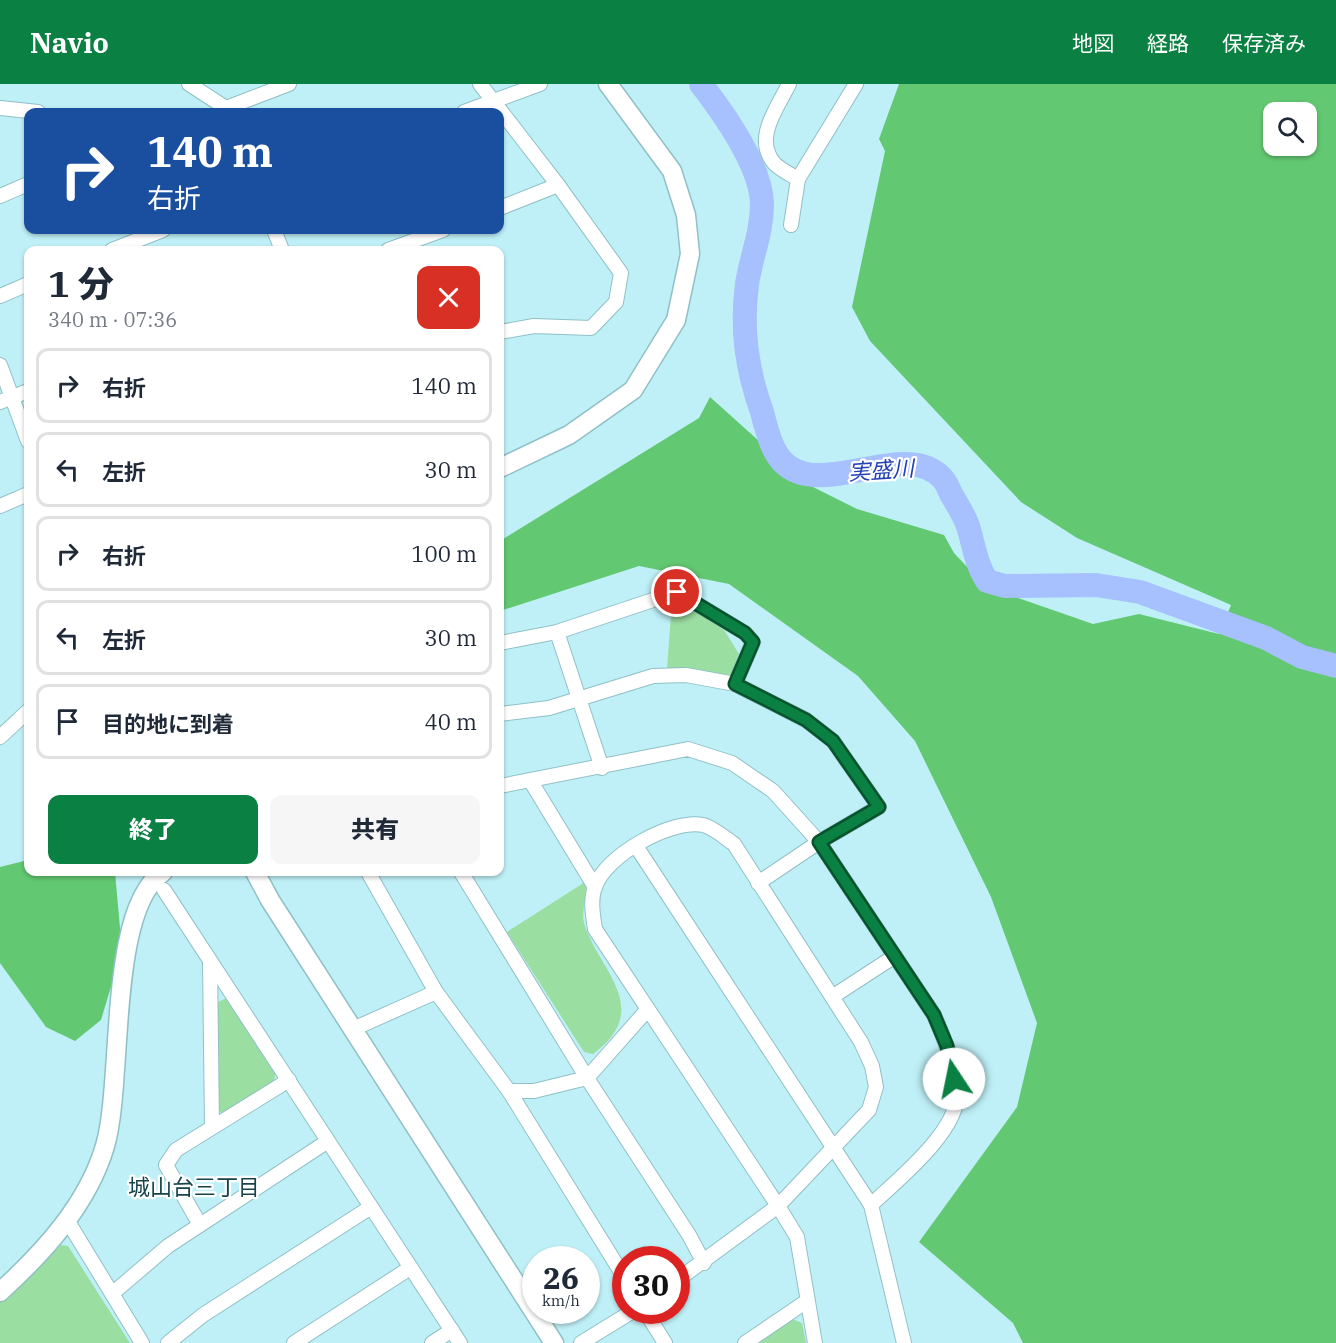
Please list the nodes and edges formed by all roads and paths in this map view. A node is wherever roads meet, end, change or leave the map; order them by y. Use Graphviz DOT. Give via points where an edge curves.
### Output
graph roads {
  1 [pos="189,84"];
  2 [pos="289,84"];
  3 [pos="480,84"];
  4 [pos="540,84"];
  5 [pos="608,84"];
  6 [pos="789,84"];
  7 [pos="856,84"];
  8 [pos="493,101"];
  9 [pos="0,108"];
  10 [pos="224,108"];
  11 [pos="232,108"];
  12 [pos="475,108"];
  13 [pos="498,108"];
  14 [pos="24,111"];
  15 [pos="504,115"];
  16 [pos="798,179"];
  17 [pos="558,185"];
  18 [pos="24,186"];
  19 [pos="0,196"];
  20 [pos="504,206"];
  21 [pos="791,225"];
  22 [pos="153,234"];
  23 [pos="432,234"];
  24 [pos="122,246"];
  25 [pos="399,246"];
  26 [pos="24,286"];
  27 [pos="0,296"];
  28 [pos="504,331"];
  29 [pos="0,365"];
  30 [pos="24,393"];
  31 [pos="6,400"];
  32 [pos="24,434"];
  33 [pos="504,466"];
  34 [pos="24,496"];
  35 [pos="0,506"];
  36 [pos="557,632"];
  37 [pos="504,642"];
  38 [pos="735,684"];
  39 [pos="579,698"];
  40 [pos="504,714"];
  41 [pos="24,715"];
  42 [pos="0,736"];
  43 [pos="602,768"];
  44 [pos="530,780"];
  45 [pos="504,785"];
  46 [pos="819,842"];
  47 [pos="636,846"];
  48 [pos="157,876"];
  49 [pos="257,876"];
  50 [pos="370,876"];
  51 [pos="463,876"];
  52 [pos="758,883"];
  53 [pos="595,887"];
  54 [pos="164,890"];
  55 [pos="895,956"];
  56 [pos="210,962"];
  57 [pos="436,992"];
  58 [pos="832,997"];
  59 [pos="648,1009"];
  60 [pos="353,1029"];
  61 [pos="587,1078"];
  62 [pos="289,1080"];
  63 [pos="509,1091"];
  64 [pos="212,1127"];
  65 [pos="328,1141"];
  66 [pos="833,1150"];
  67 [pos="871,1205"];
  68 [pos="778,1206"];
  69 [pos="371,1208"];
  70 [pos="68,1220"];
  71 [pos="200,1225"];
  72 [pos="612,1257"];
  73 [pos="704,1263"];
  74 [pos="410,1268"];
  75 [pos="690,1272"];
  76 [pos="0,1292"];
  77 [pos="113,1293"];
  78 [pos="807,1301"];
  79 [pos="612,1324"];
  80 [pos="653,1324"];
  81 [pos="452,1330"];
  82 [pos="142,1343"];
  83 [pos="168,1343"];
  84 [pos="294,1343"];
  85 [pos="432,1343"];
  86 [pos="460,1343"];
  87 [pos="554,1343"];
  88 [pos="581,1343"];
  89 [pos="665,1343"];
  90 [pos="745,1343"];
  91 [pos="815,1343"];
  92 [pos="904,1343"];
  1 -- 10 [label="street"];
  2 -- 11 [label="street"];
  3 -- 8 [label="street"];
  4 -- 8 [label="street"];
  5 -- 33 [label="street" via="672,171 686,215 690,254 676,320 633,390 569,435"];
  6 -- 16 [label="street" via="765,134 766,148 774,164"];
  7 -- 16 [label="street"];
  8 -- 12 [label="street"];
  8 -- 13 [label="street"];
  9 -- 14 [label="street"];
  15 -- 17 [label="street"];
  16 -- 21 [label="street"];
  17 -- 20 [label="street"];
  17 -- 28 [label="street" via="621,273 616,302 591,328 534,326"];
  18 -- 19 [label="street"];
  22 -- 24 [label="street"];
  23 -- 25 [label="street"];
  26 -- 27 [label="street"];
  29 -- 31 [label="street"];
  30 -- 31 [label="street"];
  31 -- 32 [label="street"];
  34 -- 35 [label="street"];
  36 -- 37 [label="street"];
  36 -- 38 [label="street" via="677,592 745,633 753,642"];
  36 -- 39 [label="street"];
  38 -- 39 [label="street" via="686,675 654,676"];
  38 -- 46 [label="street" via="806,720 833,741 879,807"];
  39 -- 40 [label="street" via="549,708"];
  39 -- 43 [label="street"];
  41 -- 42 [label="street"];
  43 -- 44 [label="street"];
  43 -- 46 [label="street" via="688,749 732,763 773,791"];
  44 -- 45 [label="street"];
  44 -- 53 [label="street"];
  46 -- 52 [label="street"];
  46 -- 55 [label="street"];
  47 -- 52 [label="street" via="661,831 686,824 705,825 734,844"];
  47 -- 53 [label="street" via="607,868"];
  47 -- 66 [label="street"];
  48 -- 70 [label="street" via="136,906 123,973 105,1146 83,1199"];
  49 -- 60 [label="street"];
  50 -- 57 [label="street"];
  51 -- 61 [label="street"];
  52 -- 58 [label="street"];
  53 -- 59 [label="street" via="595,929"];
  54 -- 56 [label="street"];
  55 -- 58 [label="street"];
  55 -- 67 [label="street" via="934,1015 947,1046 957,1096 947,1125 929,1150"];
  56 -- 62 [label="street"];
  56 -- 64 [label="street"];
  57 -- 60 [label="street"];
  57 -- 63 [label="street"];
  58 -- 66 [label="street" via="861,1042 876,1087 869,1110"];
  59 -- 61 [label="street"];
  59 -- 68 [label="street"];
  60 -- 87 [label="street"];
  61 -- 63 [label="street" via="534,1091"];
  61 -- 73 [label="street"];
  62 -- 64 [label="street"];
  62 -- 65 [label="street"];
  63 -- 72 [label="street"];
  64 -- 71 [label="street" via="176,1150 166,1165"];
  65 -- 69 [label="street"];
  65 -- 71 [label="street"];
  66 -- 67 [label="street"];
  66 -- 68 [label="street"];
  67 -- 92 [label="street"];
  68 -- 73 [label="street"];
  68 -- 78 [label="street" via="797,1237"];
  69 -- 74 [label="street"];
  69 -- 83 [label="street" via="204,1315"];
  70 -- 76 [label="street"];
  70 -- 77 [label="street"];
  71 -- 77 [label="street" via="168,1246"];
  73 -- 75 [label="street"];
  74 -- 81 [label="street"];
  74 -- 84 [label="street"];
  77 -- 82 [label="street"];
  78 -- 90 [label="street"];
  78 -- 91 [label="street"];
  79 -- 88 [label="street"];
  80 -- 89 [label="street"];
  81 -- 85 [label="street"];
  81 -- 86 [label="street"];
}
